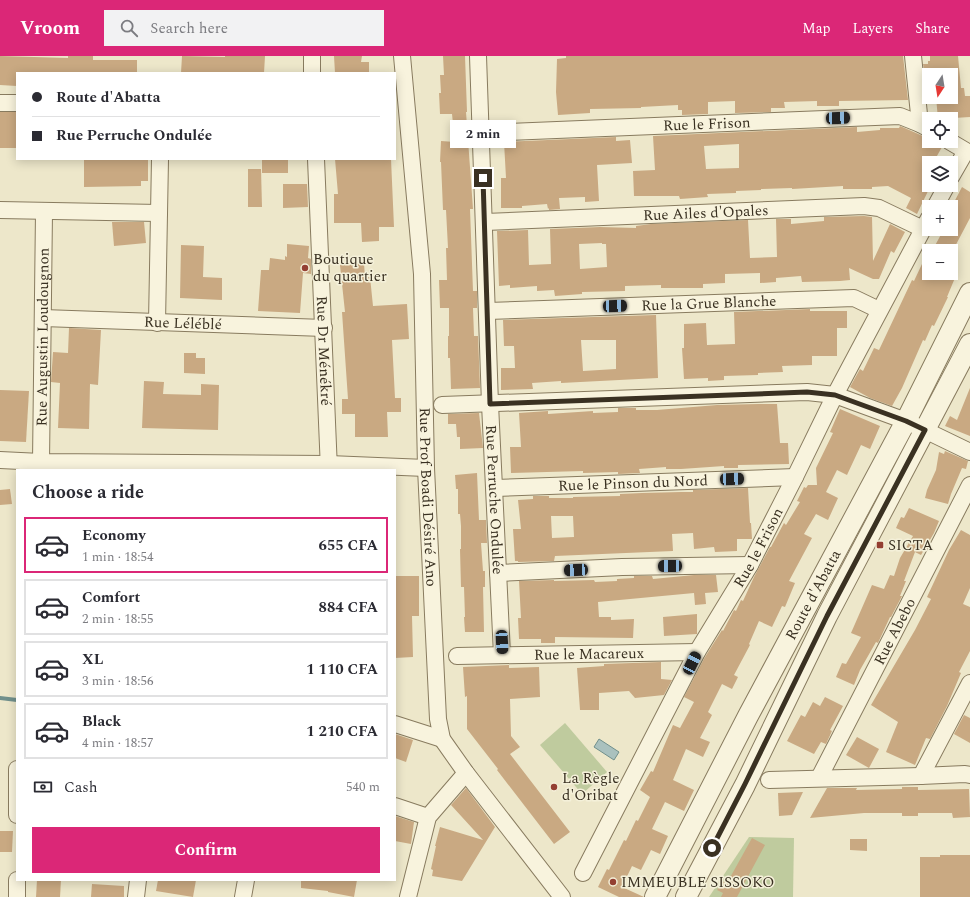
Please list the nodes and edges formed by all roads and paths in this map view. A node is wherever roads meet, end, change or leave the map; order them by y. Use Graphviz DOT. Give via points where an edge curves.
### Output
graph roads {
  1 [pos="312,56"];
  2 [pos="402,56"];
  3 [pos="478,56"];
  4 [pos="913,56"];
  5 [pos="312,72"];
  6 [pos="0,103"];
  7 [pos="16,103"];
  8 [pos="922,112"];
  9 [pos="922,126"];
  10 [pos="481,133"];
  11 [pos="958,146"];
  12 [pos="160,160"];
  13 [pos="316,160"];
  14 [pos="958,165"];
  15 [pos="0,210"];
  16 [pos="44,212"];
  17 [pos="159,214"];
  18 [pos="485,222"];
  19 [pos="922,223"];
  20 [pos="922,231"];
  21 [pos="970,293"];
  22 [pos="880,310"];
  23 [pos="488,311"];
  24 [pos="43,318"];
  25 [pos="157,323"];
  26 [pos="324,328"];
  27 [pos="970,344"];
  28 [pos="835,395"];
  29 [pos="490,404"];
  30 [pos="442,405"];
  31 [pos="906,421"];
  32 [pos="925,430"];
  33 [pos="970,452"];
  34 [pos="0,460"];
  35 [pos="41,462"];
  36 [pos="329,467"];
  37 [pos="426,468"];
  38 [pos="795,477"];
  39 [pos="970,485"];
  40 [pos="495,488"];
  41 [pos="750,565"];
  42 [pos="498,574"];
  43 [pos="697,652"];
  44 [pos="502,655"];
  45 [pos="457,656"];
  46 [pos="970,683"];
  47 [pos="396,724"];
  48 [pos="442,739"];
  49 [pos="466,773"];
  50 [pos="970,775"];
  51 [pos="921,776"];
  52 [pos="819,778"];
  53 [pos="769,780"];
  54 [pos="396,806"];
  55 [pos="428,817"];
  56 [pos="583,874"];
  57 [pos="17,881"];
  58 [pos="138,881"];
  59 [pos="246,881"];
  60 [pos="18,897"];
  61 [pos="136,897"];
  62 [pos="243,897"];
  63 [pos="408,897"];
  64 [pos="562,897"];
  65 [pos="655,897"];
  66 [pos="686,897"];
  1 -- 5 [label="street"];
  2 -- 37 [label="street, Rue Prof Boadi Désiré Ano" via="422,274"];
  3 -- 10 [label="street, Rue Perruche Ondulée"];
  4 -- 8 [label="street"];
  6 -- 7 [label="street"];
  9 -- 10 [label="street, Rue le Frison" via="900,116"];
  10 -- 18 [label="street, Rue Perruche Ondulée"];
  11 -- 14 [label="street" via="966,151"];
  12 -- 17 [label="street"];
  13 -- 26 [label="street, Rue Dr Ménékré"];
  15 -- 16 [label="street"];
  16 -- 17 [label="street"];
  16 -- 24 [label="street, Rue Augustin Loudougnon"];
  17 -- 25 [label="street"];
  18 -- 19 [label="street, Rue Ailes d'Opales" via="864,206 879,208"];
  18 -- 23 [label="street, Rue Perruche Ondulée"];
  20 -- 22 [label="street, Rue le Frison"];
  21 -- 31 [label="street, Route d'Abatta"];
  22 -- 23 [label="street, Rue la Grue Blanche" via="854,298"];
  22 -- 28 [label="street, Rue le Frison"];
  23 -- 29 [label="street, Rue Perruche Ondulée"];
  24 -- 25 [label="street, Rue Léléblé"];
  24 -- 35 [label="street, Rue Augustin Loudougnon"];
  25 -- 26 [label="street, Rue Léléblé"];
  26 -- 36 [label="street, Rue Dr Ménékré"];
  27 -- 32 [label="street, Route d'Abatta"];
  28 -- 29 [label="street" via="807,392"];
  28 -- 31 [label="street"];
  28 -- 38 [label="street, Rue le Frison"];
  29 -- 30 [label="street"];
  29 -- 40 [label="street, Rue Perruche Ondulée"];
  31 -- 32 [label="street"];
  31 -- 65 [label="street, Route d'Abatta"];
  32 -- 33 [label="street"];
  32 -- 66 [label="street, Route d'Abatta" via="827,616 742,791"];
  34 -- 35 [label="street"];
  35 -- 36 [label="street"];
  36 -- 37 [label="street"];
  37 -- 48 [label="street, Rue Prof Boadi Désiré Ano" via="438,719"];
  38 -- 40 [label="street, Rue le Pinson du Nord"];
  38 -- 41 [label="street, Rue le Frison"];
  39 -- 52 [label="street, Rue Abebo"];
  40 -- 42 [label="street, Rue Perruche Ondulée"];
  41 -- 42 [label="street" via="622,567"];
  41 -- 43 [label="street, Rue le Frison"];
  42 -- 44 [label="street, Rue Perruche Ondulée"];
  43 -- 44 [label="street, Rue le Macareux"];
  43 -- 56 [label="street, Rue le Frison"];
  44 -- 45 [label="street, Rue le Macareux"];
  46 -- 51 [label="street"];
  47 -- 48 [label="street"];
  48 -- 49 [label="street, Rue Prof Boadi Désiré Ano"];
  49 -- 55 [label="street"];
  49 -- 64 [label="street, Rue Prof Boadi Désiré Ano"];
  50 -- 51 [label="street"];
  51 -- 52 [label="street"];
  52 -- 53 [label="street"];
  54 -- 55 [label="street"];
  55 -- 63 [label="street"];
  57 -- 60 [label="street"];
  58 -- 61 [label="street"];
  59 -- 62 [label="street"];
}
